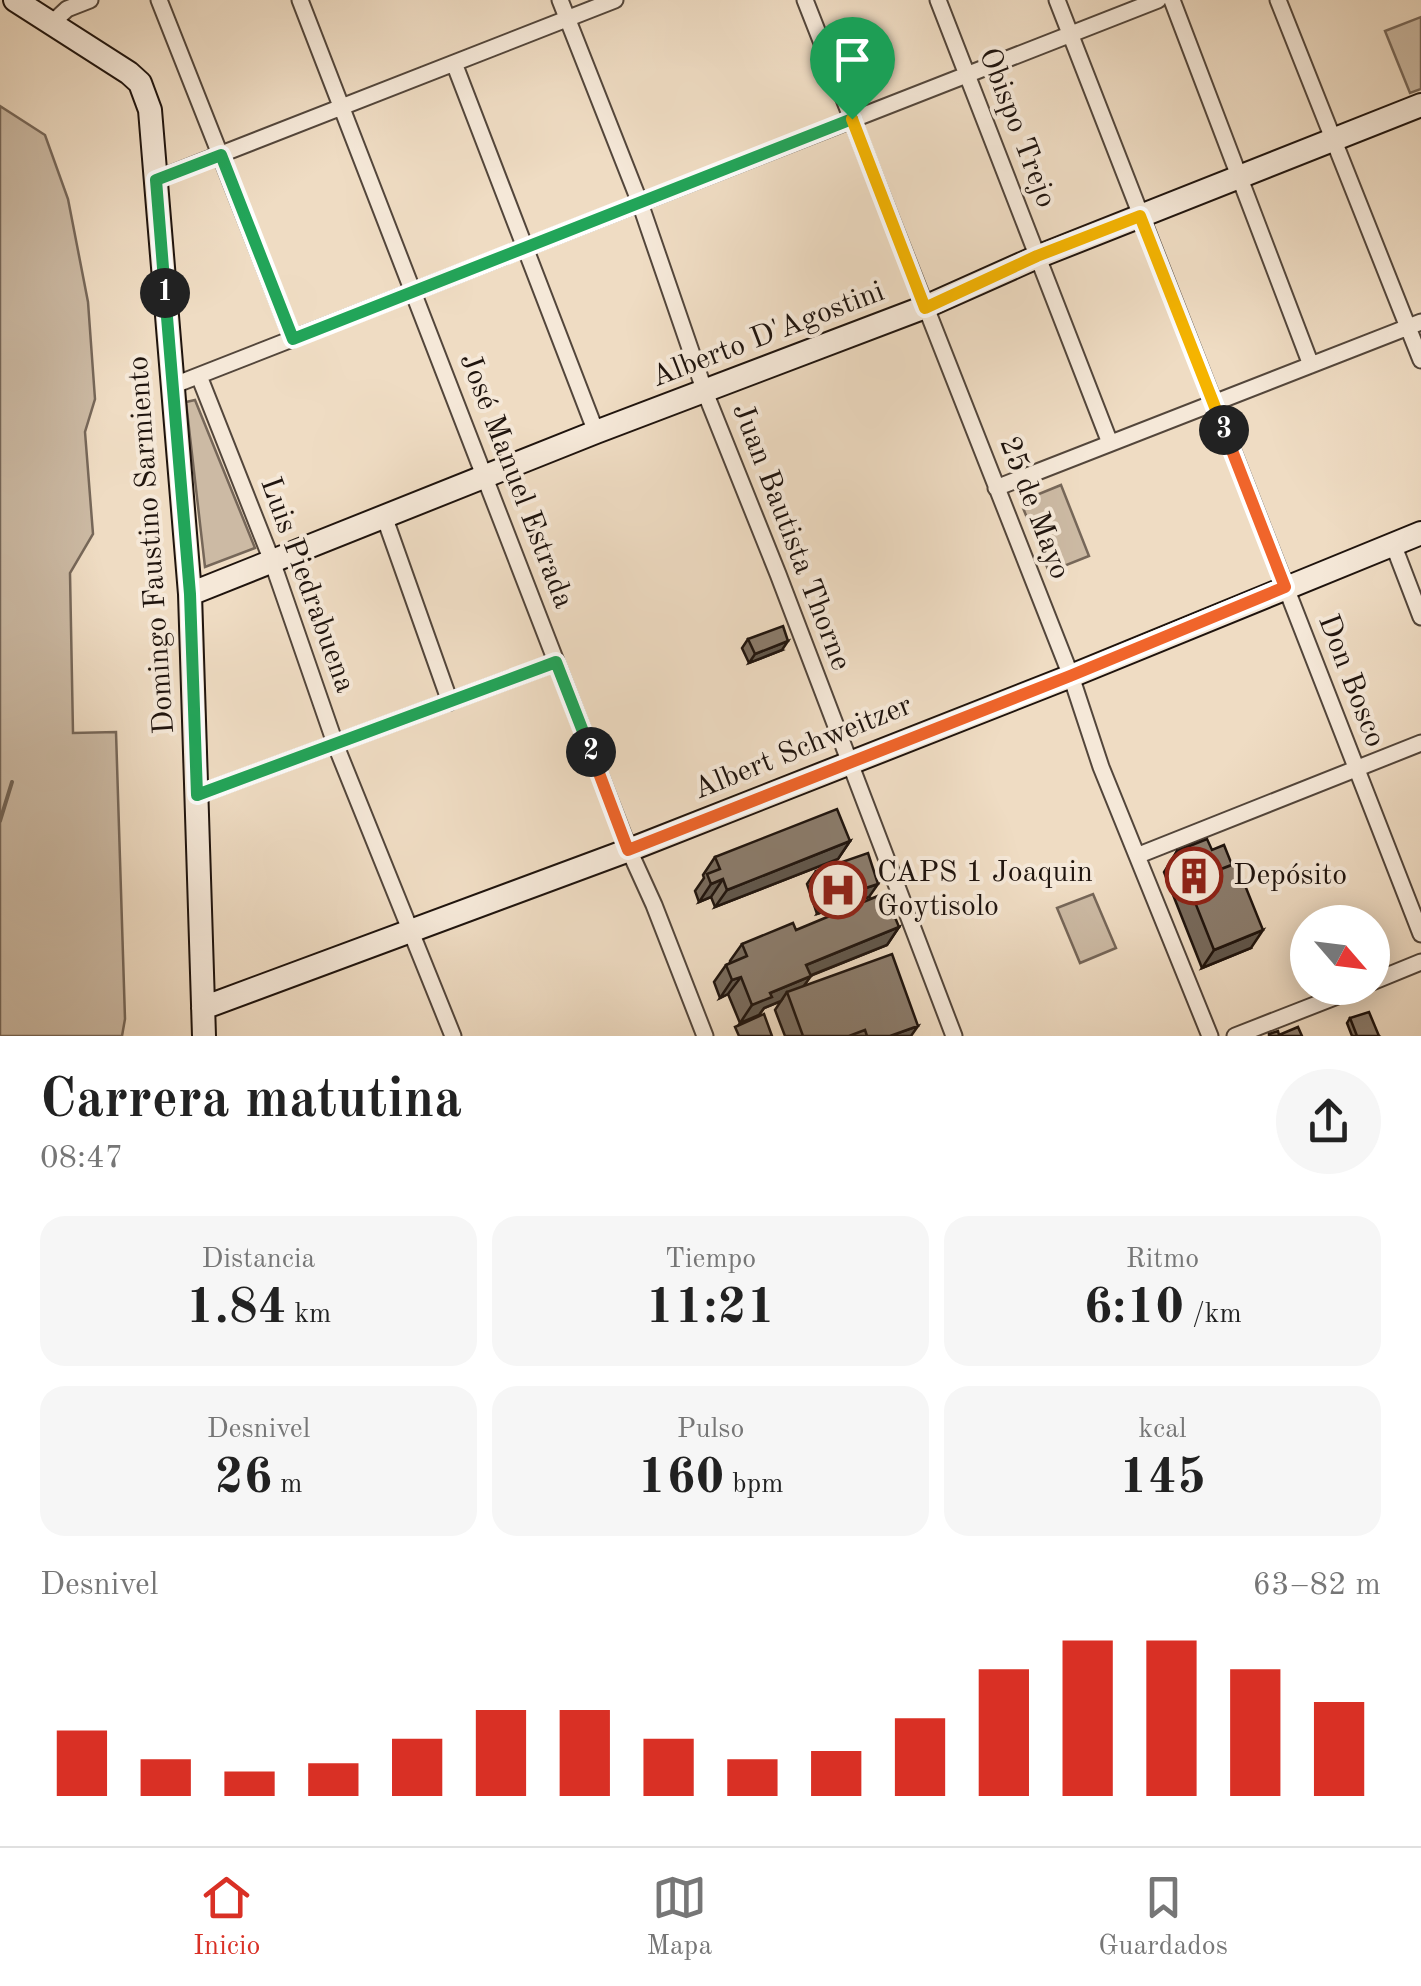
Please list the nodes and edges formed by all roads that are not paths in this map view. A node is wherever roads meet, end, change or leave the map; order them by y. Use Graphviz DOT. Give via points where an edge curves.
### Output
graph roads {
  1 [pos="15,0"];
  2 [pos="90,0"];
  3 [pos="159,0"];
  4 [pos="300,0"];
  5 [pos="560,0"];
  6 [pos="615,0"];
  7 [pos="805,0"];
  8 [pos="938,0"];
  9 [pos="1056,0"];
  10 [pos="1158,0"];
  11 [pos="1172,0"];
  12 [pos="1278,0"];
  13 [pos="568,18"];
  14 [pos="52,23"];
  15 [pos="1070,36"];
  16 [pos="454,63"];
  17 [pos="968,75"];
  18 [pos="1421,105"];
  19 [pos="343,107"];
  20 [pos="852,119"];
  21 [pos="1332,140"];
  22 [pos="221,155"];
  23 [pos="1238,178"];
  24 [pos="156,180"];
  25 [pos="640,202"];
  26 [pos="1140,216"];
  27 [pos="524,248"];
  28 [pos="1037,256"];
  29 [pos="415,291"];
  30 [pos="925,308"];
  31 [pos="1414,325"];
  32 [pos="293,339"];
  33 [pos="1421,360"];
  34 [pos="1311,365"];
  35 [pos="199,376"];
  36 [pos="172,386"];
  37 [pos="706,392"];
  38 [pos="1213,402"];
  39 [pos="596,432"];
  40 [pos="1110,443"];
  41 [pos="484,478"];
  42 [pos="996,488"];
  43 [pos="384,516"];
  44 [pos="1421,533"];
  45 [pos="1393,544"];
  46 [pos="272,561"];
  47 [pos="1285,587"];
  48 [pos="190,594"];
  49 [pos="1421,617"];
  50 [pos="556,662"];
  51 [pos="1070,676"];
  52 [pos="450,702"];
  53 [pos="1421,743"];
  54 [pos="336,746"];
  55 [pos="848,762"];
  56 [pos="1356,769"];
  57 [pos="197,795"];
  58 [pos="628,850"];
  59 [pos="1139,855"];
  60 [pos="410,931"];
  61 [pos="1421,934"];
  62 [pos="1421,962"];
  63 [pos="1390,975"];
  64 [pos="1315,1005"];
  65 [pos="203,1008"];
  66 [pos="204,1036"];
  67 [pos="453,1036"];
  68 [pos="705,1036"];
  69 [pos="954,1036"];
  70 [pos="1210,1036"];
  71 [pos="1236,1036"];
  1 -- 14 [label="main road, Domingo Faustino Sarmiento"];
  2 -- 14 [label="street"];
  3 -- 22 [label="street"];
  4 -- 19 [label="street, José Manuel Estrada"];
  5 -- 13 [label="street, Juan Bautista Thorne"];
  6 -- 13 [label="street"];
  7 -- 20 [label="street, 25 de Mayo"];
  8 -- 17 [label="street, Obispo Trejo"];
  9 -- 15 [label="street, Don Bosco"];
  10 -- 15 [label="street"];
  11 -- 23 [label="street"];
  12 -- 21 [label="street"];
  13 -- 16 [label="street"];
  13 -- 25 [label="street, Juan Bautista Thorne"];
  14 -- 24 [label="main road, Domingo Faustino Sarmiento" via="140,83 150,110"];
  15 -- 17 [label="street"];
  15 -- 26 [label="street, Don Bosco"];
  16 -- 19 [label="street"];
  16 -- 27 [label="street"];
  17 -- 20 [label="street"];
  17 -- 28 [label="street, Obispo Trejo"];
  18 -- 21 [label="main road, Alberto D'Agostini"];
  19 -- 22 [label="street"];
  19 -- 29 [label="street, José Manuel Estrada"];
  20 -- 25 [label="street"];
  20 -- 30 [label="street, 25 de Mayo"];
  21 -- 23 [label="main road, Alberto D'Agostini"];
  21 -- 31 [label="street"];
  22 -- 24 [label="street"];
  22 -- 32 [label="street"];
  23 -- 26 [label="main road, Alberto D'Agostini"];
  23 -- 34 [label="street"];
  24 -- 36 [label="main road, Domingo Faustino Sarmiento"];
  25 -- 27 [label="street"];
  25 -- 37 [label="street, Juan Bautista Thorne"];
  26 -- 28 [label="main road, Alberto D'Agostini"];
  26 -- 38 [label="street, Don Bosco"];
  27 -- 29 [label="street"];
  27 -- 39 [label="street"];
  28 -- 30 [label="main road, Alberto D'Agostini"];
  28 -- 40 [label="street, Obispo Trejo"];
  29 -- 32 [label="street"];
  29 -- 41 [label="street, José Manuel Estrada"];
  30 -- 37 [label="main road, Alberto D'Agostini"];
  30 -- 42 [label="street, 25 de Mayo"];
  31 -- 33 [label="street"];
  31 -- 34 [label="street"];
  32 -- 35 [label="street"];
  34 -- 38 [label="street"];
  35 -- 36 [label="street"];
  35 -- 46 [label="street, Luis Piedrabuena"];
  36 -- 48 [label="main road, Domingo Faustino Sarmiento"];
  37 -- 39 [label="main road, Alberto D'Agostini"];
  37 -- 55 [label="street, Juan Bautista Thorne"];
  38 -- 40 [label="street"];
  38 -- 47 [label="street, Don Bosco"];
  39 -- 41 [label="main road, Alberto D'Agostini"];
  40 -- 42 [label="street"];
  41 -- 43 [label="main road, Alberto D'Agostini"];
  41 -- 50 [label="street, José Manuel Estrada"];
  42 -- 51 [label="street, 25 de Mayo"];
  43 -- 46 [label="main road, Alberto D'Agostini"];
  43 -- 52 [label="street"];
  44 -- 45 [label="main road, Albert Schweitzer"];
  45 -- 47 [label="main road, Albert Schweitzer"];
  45 -- 49 [label="street"];
  46 -- 48 [label="main road, Alberto D'Agostini"];
  46 -- 54 [label="street, Luis Piedrabuena"];
  47 -- 51 [label="main road, Albert Schweitzer"];
  47 -- 56 [label="street, Don Bosco"];
  48 -- 57 [label="main road, Domingo Faustino Sarmiento"];
  50 -- 52 [label="street"];
  50 -- 58 [label="street, José Manuel Estrada"];
  51 -- 55 [label="main road, Albert Schweitzer"];
  51 -- 59 [label="street, 25 de Mayo"];
  52 -- 54 [label="street"];
  53 -- 56 [label="street"];
  54 -- 57 [label="street"];
  54 -- 60 [label="street, Luis Piedrabuena"];
  55 -- 58 [label="main road, Albert Schweitzer"];
  55 -- 69 [label="street, Juan Bautista Thorne"];
  56 -- 59 [label="street"];
  56 -- 61 [label="street, Don Bosco"];
  57 -- 65 [label="main road, Domingo Faustino Sarmiento"];
  58 -- 60 [label="main road, Albert Schweitzer"];
  58 -- 68 [label="street, José Manuel Estrada"];
  59 -- 70 [label="street, 25 de Mayo"];
  60 -- 65 [label="main road, Albert Schweitzer"];
  60 -- 67 [label="street, Luis Piedrabuena"];
  62 -- 63 [label="street"];
  64 -- 71 [label="street"];
  65 -- 66 [label="main road, Domingo Faustino Sarmiento"];
}
